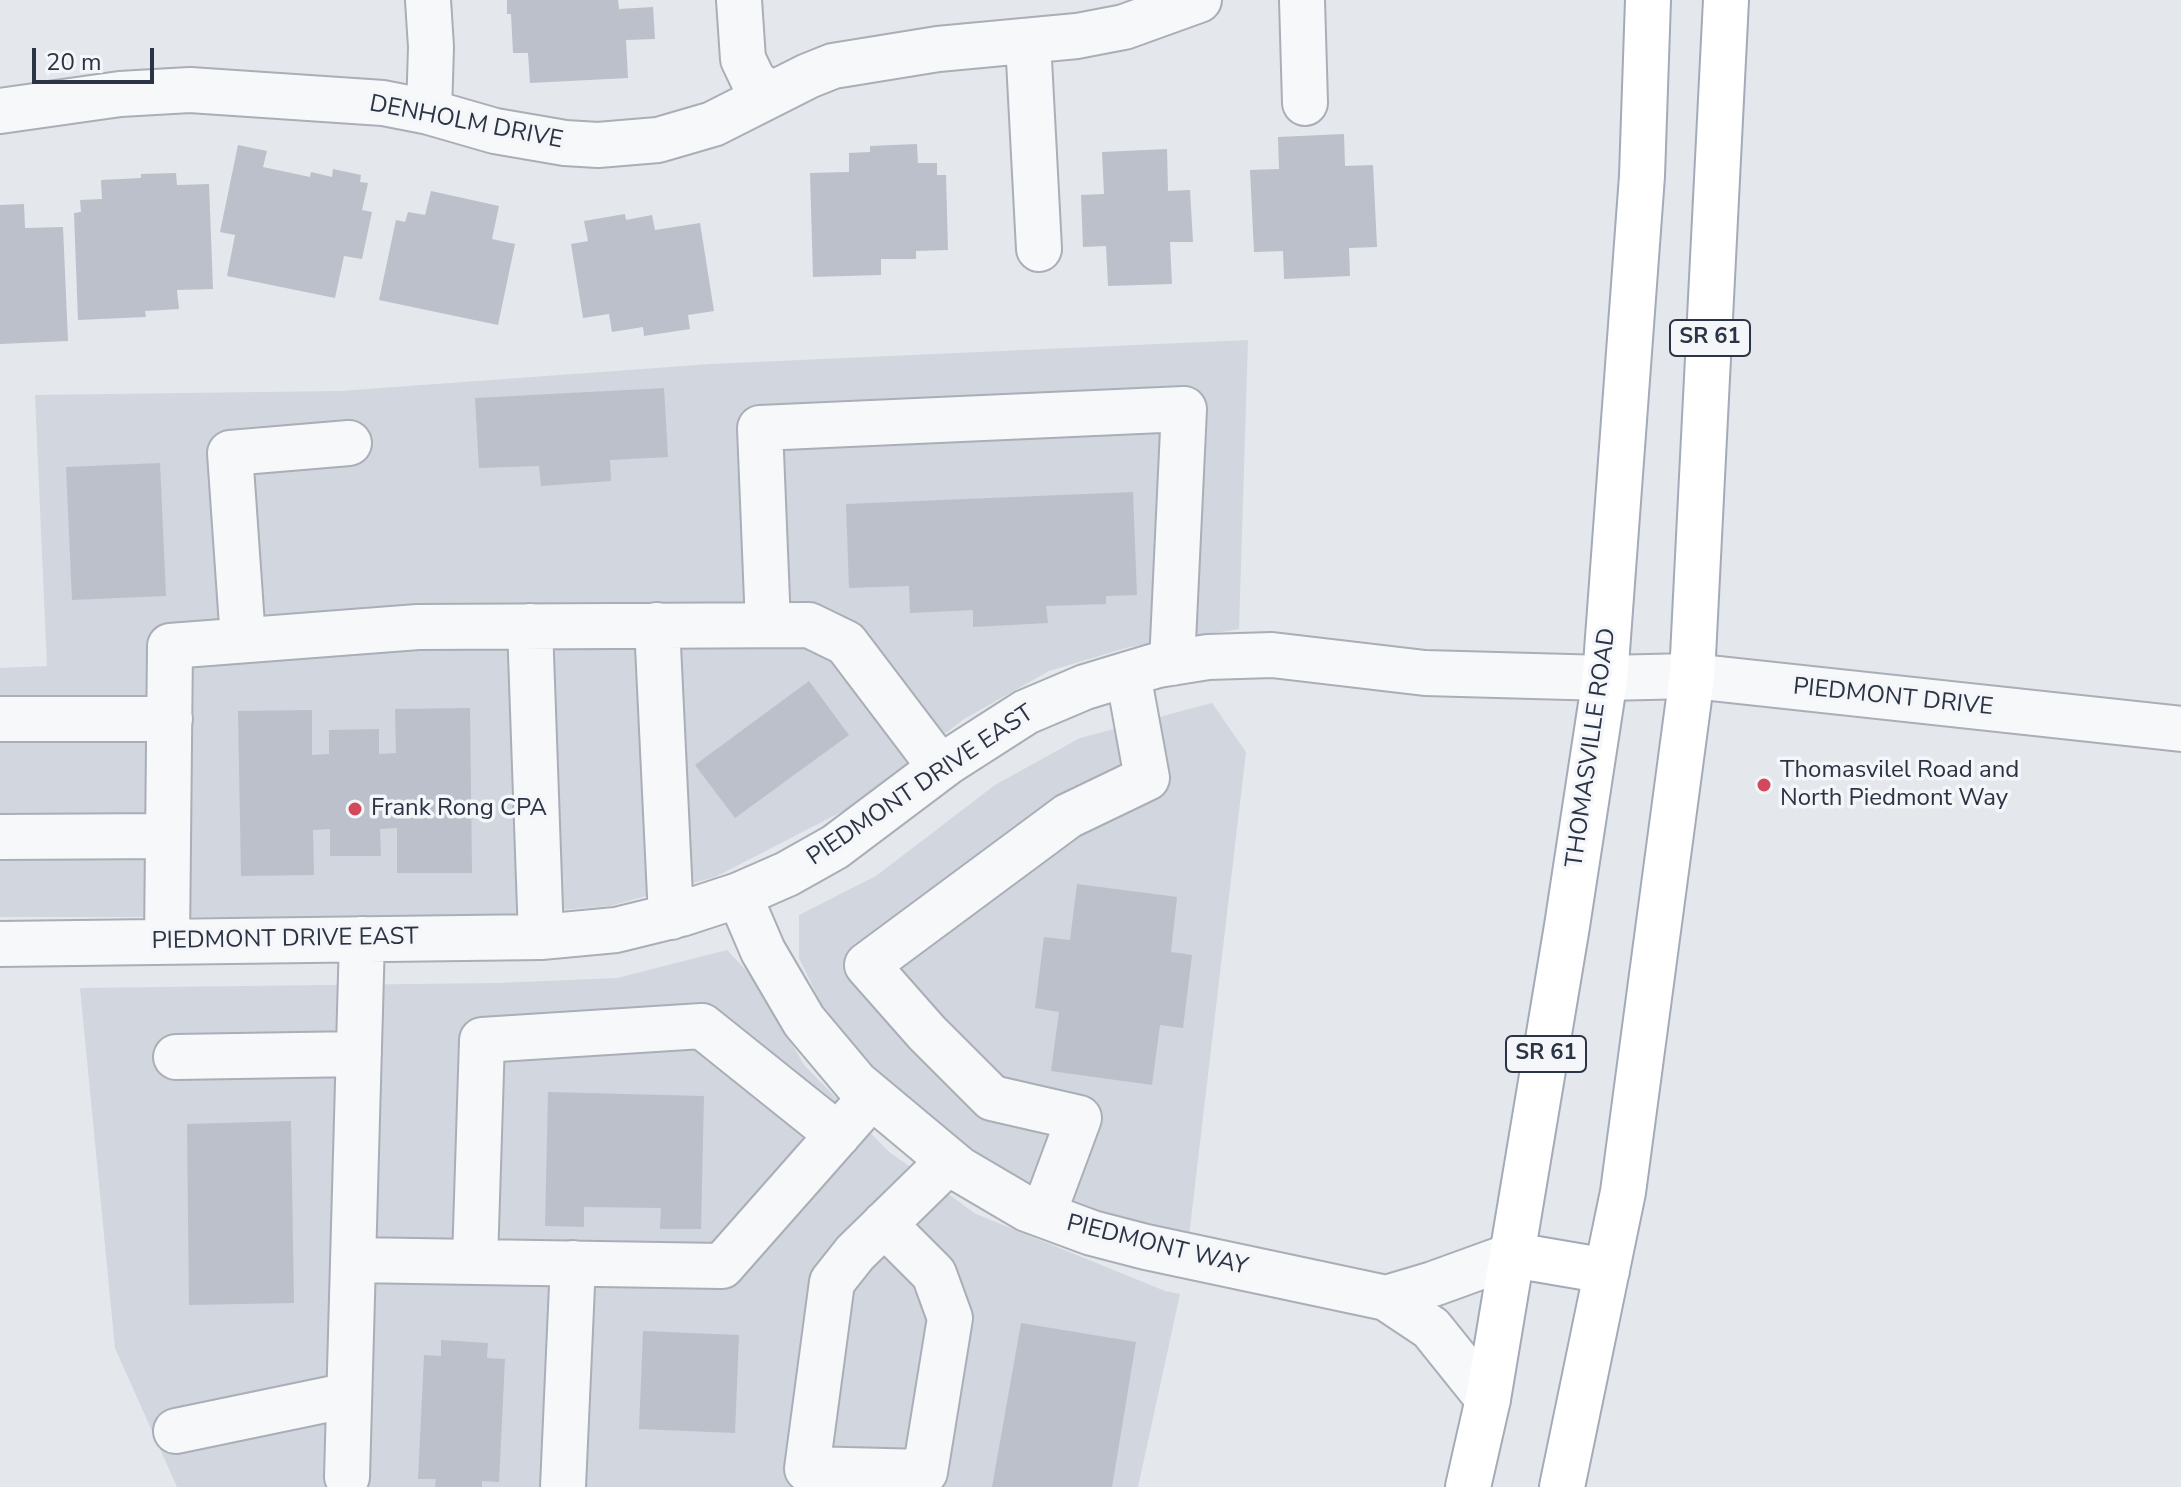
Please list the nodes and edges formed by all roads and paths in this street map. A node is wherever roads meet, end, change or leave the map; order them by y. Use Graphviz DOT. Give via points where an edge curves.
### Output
graph roads {
  1 [pos="428,0"];
  2 [pos="739,0"];
  3 [pos="1302,0"];
  4 [pos="1648,0"];
  5 [pos="1726,0"];
  6 [pos="1193,1"];
  7 [pos="1028,41"];
  8 [pos="770,95"];
  9 [pos="1305,103"];
  10 [pos="0,111"];
  11 [pos="429,112"];
  12 [pos="1039,249"];
  13 [pos="349,443"];
  14 [pos="657,625"];
  15 [pos="768,625"];
  16 [pos="530,626"];
  17 [pos="243,640"];
  18 [pos="1172,663"];
  19 [pos="1128,674"];
  20 [pos="1692,676"];
  21 [pos="1605,678"];
  22 [pos="0,719"];
  23 [pos="170,719"];
  24 [pos="2181,729"];
  25 [pos="940,767"];
  26 [pos="168,836"];
  27 [pos="0,837"];
  28 [pos="739,895"];
  29 [pos="671,917"];
  30 [pos="541,937"];
  31 [pos="362,939"];
  32 [pos="167,942"];
  33 [pos="0,944"];
  34 [pos="359,1054"];
  35 [pos="176,1057"];
  36 [pos="872,1096"];
  37 [pos="838,1135"];
  38 [pos="949,1161"];
  39 [pos="1043,1215"];
  40 [pos="884,1224"];
  41 [pos="1513,1255"];
  42 [pos="353,1260"];
  43 [pos="475,1261"];
  44 [pos="573,1263"];
  45 [pos="1607,1271"];
  46 [pos="1386,1298"];
  47 [pos="349,1395"];
  48 [pos="1488,1399"];
  49 [pos="176,1431"];
  50 [pos="347,1477"];
  51 [pos="563,1487"];
  52 [pos="1468,1487"];
  53 [pos="1562,1487"];
  1 -- 11 [label="street"];
  2 -- 8 [label="street" via="743,59 753,80"];
  3 -- 9 [label="street"];
  4 -- 21 [label="main road, THOMASVILLE ROAD / SR 61" via="1642,176"];
  5 -- 20 [label="main road, SR 61"];
  6 -- 7 [label="street, DENHOLM DRIVE" via="1124,27"];
  7 -- 8 [label="street, DENHOLM DRIVE" via="833,66"];
  7 -- 12 [label="street"];
  8 -- 11 [label="street, DENHOLM DRIVE" via="713,124 658,140 598,145 495,131"];
  10 -- 11 [label="street, DENHOLM DRIVE" via="190,90 383,103"];
  13 -- 17 [label="street" via="230,453"];
  14 -- 15 [label="street"];
  14 -- 16 [label="street"];
  14 -- 29 [label="street"];
  15 -- 18 [label="street" via="760,428 1184,409"];
  15 -- 25 [label="street" via="809,625 846,643"];
  16 -- 17 [label="street" via="418,627"];
  16 -- 30 [label="street"];
  17 -- 23 [label="street" via="170,646"];
  18 -- 19 [label="street, PIEDMONT DRIVE EAST"];
  18 -- 21 [label="street, PIEDMONT DRIVE EAST" via="1272,655 1425,673"];
  19 -- 25 [label="street, PIEDMONT DRIVE EAST" via="1026,712"];
  19 -- 39 [label="street" via="1147,778 1068,816 867,965 992,1098 1079,1118"];
  20 -- 21 [label="street, PIEDMONT DRIVE"];
  20 -- 24 [label="street, PIEDMONT DRIVE"];
  20 -- 45 [label="main road, SR 61" via="1623,1192"];
  21 -- 41 [label="main road, THOMASVILLE ROAD / SR 61"];
  22 -- 23 [label="street"];
  23 -- 26 [label="street"];
  25 -- 28 [label="street, PIEDMONT DRIVE EAST" via="835,847"];
  26 -- 27 [label="street"];
  26 -- 32 [label="street"];
  28 -- 29 [label="street, PIEDMONT DRIVE EAST"];
  28 -- 36 [label="street, PIEDMONT WAY" via="763,951 804,1021"];
  29 -- 30 [label="street, PIEDMONT DRIVE EAST" via="616,930"];
  30 -- 31 [label="street, PIEDMONT DRIVE EAST"];
  31 -- 32 [label="street, PIEDMONT DRIVE EAST"];
  31 -- 34 [label="street"];
  32 -- 33 [label="street, PIEDMONT DRIVE EAST"];
  34 -- 35 [label="street"];
  34 -- 42 [label="street"];
  36 -- 37 [label="street"];
  36 -- 38 [label="street, PIEDMONT WAY"];
  37 -- 43 [label="street" via="702,1026 482,1040"];
  37 -- 44 [label="street" via="722,1266"];
  38 -- 39 [label="street, PIEDMONT WAY"];
  38 -- 40 [label="street"];
  39 -- 46 [label="street, PIEDMONT WAY" via="1146,1247"];
  40 -- 40 [label="street" via="832,1282 807,1469 925,1472 950,1318 934,1274"];
  41 -- 45 [label="main road"];
  41 -- 46 [label="street"];
  41 -- 48 [label="main road, THOMASVILLE ROAD / SR 61"];
  42 -- 43 [label="street"];
  42 -- 47 [label="street"];
  43 -- 44 [label="street"];
  44 -- 51 [label="street"];
  45 -- 53 [label="main road, SR 61"];
  46 -- 48 [label="street, PIEDMONT WAY" via="1431,1328"];
  47 -- 49 [label="street"];
  47 -- 50 [label="street"];
  48 -- 52 [label="main road, THOMASVILLE ROAD / SR 61"];
}
